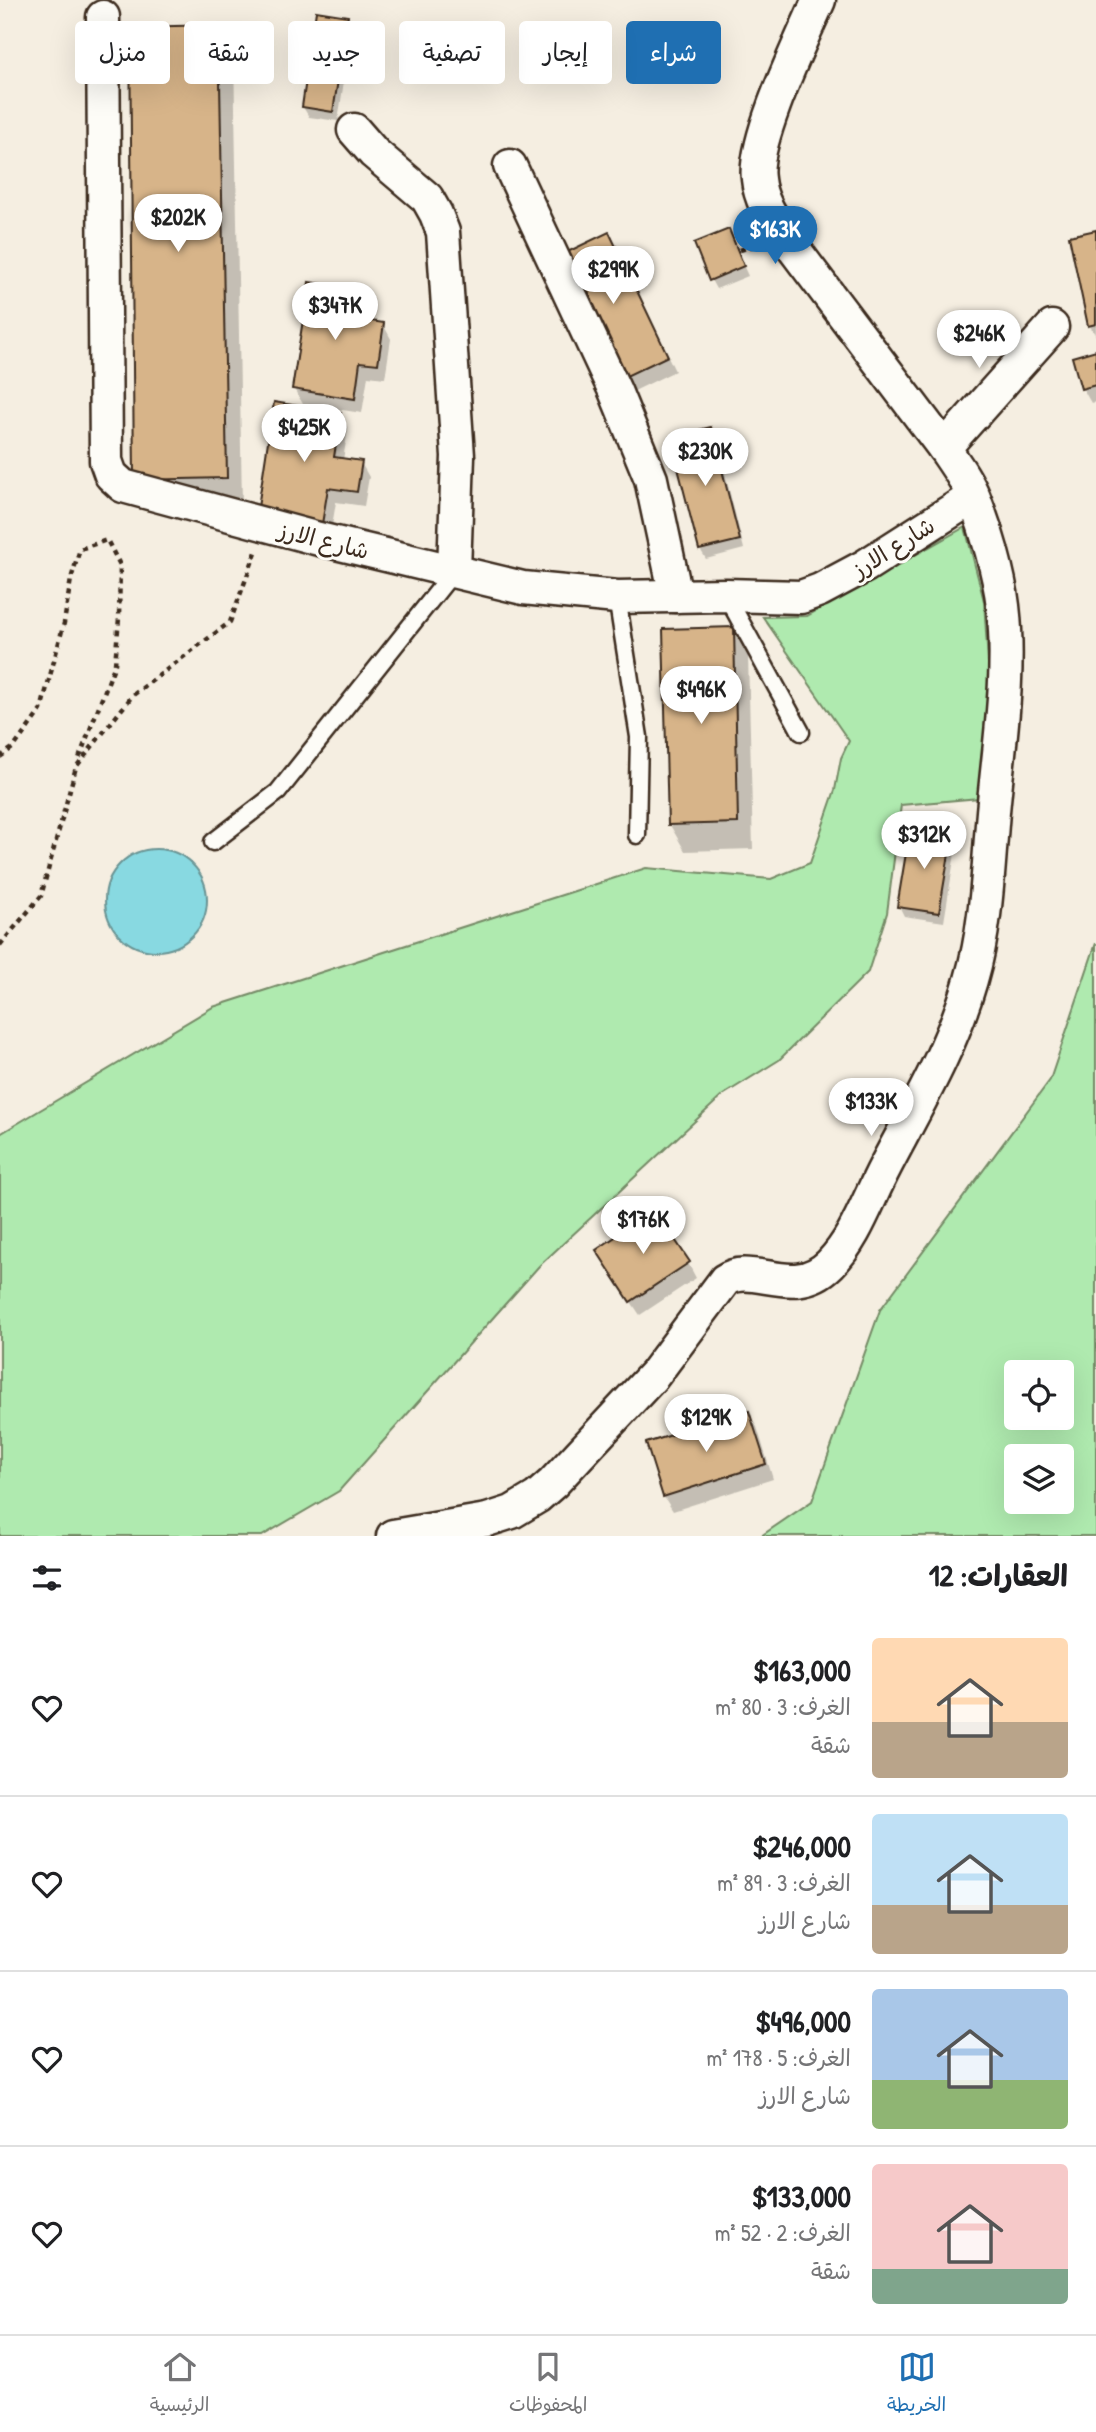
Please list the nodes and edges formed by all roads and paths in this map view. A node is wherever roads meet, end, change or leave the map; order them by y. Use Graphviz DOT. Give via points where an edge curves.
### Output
graph roads {
  1 [pos="819,0"];
  2 [pos="103,17"];
  3 [pos="354,130"];
  4 [pos="510,166"];
  5 [pos="1052,327"];
  6 [pos="944,448"];
  7 [pos="974,497"];
  8 [pos="267,525"];
  9 [pos="454,571"];
  10 [pos="726,594"];
  11 [pos="676,596"];
  12 [pos="617,597"];
  13 [pos="801,732"];
  14 [pos="0,757"];
  15 [pos="76,767"];
  16 [pos="637,835"];
  17 [pos="213,842"];
  18 [pos="0,945"];
  19 [pos="393,1536"];
  1 -- 6 [label="street" via="757,155 762,200"];
  2 -- 8 [label="street, شارع الارز" via="106,461 111,475 123,486"];
  3 -- 9 [label="street" via="427,198 443,232 458,456"];
  4 -- 11 [label="street" via="615,391 650,479"];
  5 -- 6 [label="street"];
  6 -- 7 [label="street"];
  7 -- 10 [label="street, شارع الارز" via="820,590 801,597"];
  7 -- 19 [label="street" via="1003,605 1004,674 985,917 956,1028 856,1226 828,1267 814,1275 791,1281 741,1275 725,1280 654,1375 531,1502 475,1523"];
  8 -- 9 [label="street, شارع الارز"];
  8 -- 15 [label="path" via="230,622 133,695"];
  9 -- 12 [label="street, شارع الارز" via="523,588"];
  9 -- 17 [label="lane" via="278,792"];
  10 -- 11 [label="street, شارع الارز"];
  10 -- 13 [label="lane"];
  11 -- 12 [label="street, شارع الارز"];
  12 -- 16 [label="lane" via="639,737"];
  14 -- 15 [label="path" via="14,747 41,710 80,549 107,540 120,565 115,664"];
  15 -- 18 [label="path" via="41,896"];
}
